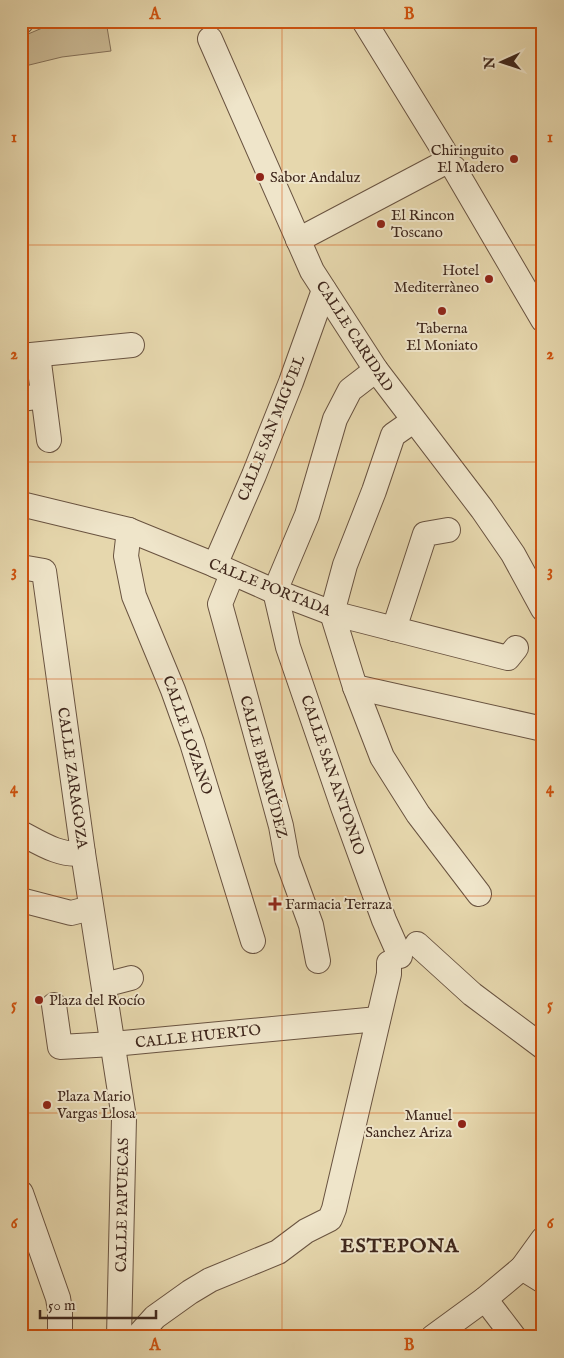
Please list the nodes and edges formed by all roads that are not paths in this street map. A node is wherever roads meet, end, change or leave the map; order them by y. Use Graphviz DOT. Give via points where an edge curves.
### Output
graph roads {
  1 [pos="364,21"];
  2 [pos="210,40"];
  3 [pos="446,161"];
  4 [pos="298,240"];
  5 [pos="324,290"];
  6 [pos="543,320"];
  7 [pos="132,345"];
  8 [pos="30,355"];
  9 [pos="376,370"];
  10 [pos="32,398"];
  11 [pos="413,421"];
  12 [pos="49,440"];
  13 [pos="21,504"];
  14 [pos="129,530"];
  15 [pos="448,530"];
  16 [pos="33,569"];
  17 [pos="224,569"];
  18 [pos="275,591"];
  19 [pos="543,609"];
  20 [pos="332,613"];
  21 [pos="394,629"];
  22 [pos="516,648"];
  23 [pos="355,687"];
  24 [pos="543,729"];
  25 [pos="21,833"];
  26 [pos="83,853"];
  27 [pos="479,894"];
  28 [pos="21,900"];
  29 [pos="91,908"];
  30 [pos="253,941"];
  31 [pos="402,954"];
  32 [pos="318,961"];
  33 [pos="130,978"];
  34 [pos="104,985"];
  35 [pos="54,1005"];
  36 [pos="378,1019"];
  37 [pos="113,1044"];
  38 [pos="543,1047"];
  39 [pos="21,1193"];
  40 [pos="543,1239"];
  41 [pos="522,1268"];
  42 [pos="543,1281"];
  43 [pos="485,1299"];
  44 [pos="60,1337"];
  45 [pos="119,1337"];
  46 [pos="137,1337"];
  47 [pos="433,1337"];
  48 [pos="514,1337"];
  1 -- 3 [label="street"];
  2 -- 4 [label="street, CALLE CARIDAD"];
  3 -- 4 [label="street"];
  3 -- 6 [label="street"];
  4 -- 5 [label="street, CALLE CARIDAD"];
  5 -- 9 [label="street, CALLE CARIDAD"];
  5 -- 17 [label="street, CALLE SAN MIGUEL" via="254,475"];
  7 -- 8 [label="street"];
  8 -- 10 [label="street"];
  9 -- 11 [label="street, CALLE CARIDAD"];
  9 -- 18 [label="street" via="350,390 335,419 307,515"];
  10 -- 12 [label="street"];
  11 -- 19 [label="street, CALLE CARIDAD" via="482,509"];
  11 -- 20 [label="street" via="394,435 345,565"];
  13 -- 14 [label="street, CALLE PORTADA"];
  14 -- 17 [label="street, CALLE PORTADA"];
  14 -- 30 [label="street, CALLE LOZANO" via="126,556 134,596 192,743"];
  15 -- 21 [label="street" via="426,534"];
  16 -- 26 [label="street, CALLE ZARAGOZA"];
  17 -- 18 [label="street, CALLE PORTADA"];
  17 -- 32 [label="street, CALLE BERMÚDEZ" via="220,604 281,826 287,859 311,925"];
  18 -- 20 [label="street, CALLE PORTADA"];
  18 -- 31 [label="street, CALLE SAN ANTONIO" via="288,647 343,807 384,920"];
  20 -- 21 [label="street, CALLE PORTADA"];
  20 -- 23 [label="street"];
  21 -- 22 [label="street, CALLE PORTADA" via="508,658"];
  23 -- 24 [label="street"];
  23 -- 27 [label="street" via="382,757 418,814"];
  25 -- 26 [label="street" via="63,853"];
  26 -- 29 [label="street, CALLE ZARAGOZA"];
  28 -- 29 [label="street" via="71,913"];
  29 -- 34 [label="street, CALLE ZARAGOZA"];
  31 -- 36 [label="street" via="389,974"];
  31 -- 38 [label="street" via="472,994"];
  33 -- 34 [label="street"];
  34 -- 37 [label="street, CALLE PAPUECAS"];
  35 -- 37 [label="street, CALLE HUERTO" via="60,1047"];
  36 -- 37 [label="street, CALLE HUERTO"];
  36 -- 46 [label="street" via="330,1219 306,1231 278,1252 210,1280 190,1292 155,1317"];
  37 -- 45 [label="street, CALLE PAPUECAS" via="124,1118"];
  39 -- 44 [label="street" via="58,1298"];
  40 -- 41 [label="street"];
  41 -- 42 [label="street"];
  41 -- 43 [label="street"];
  43 -- 47 [label="street"];
  43 -- 48 [label="street"];
}
